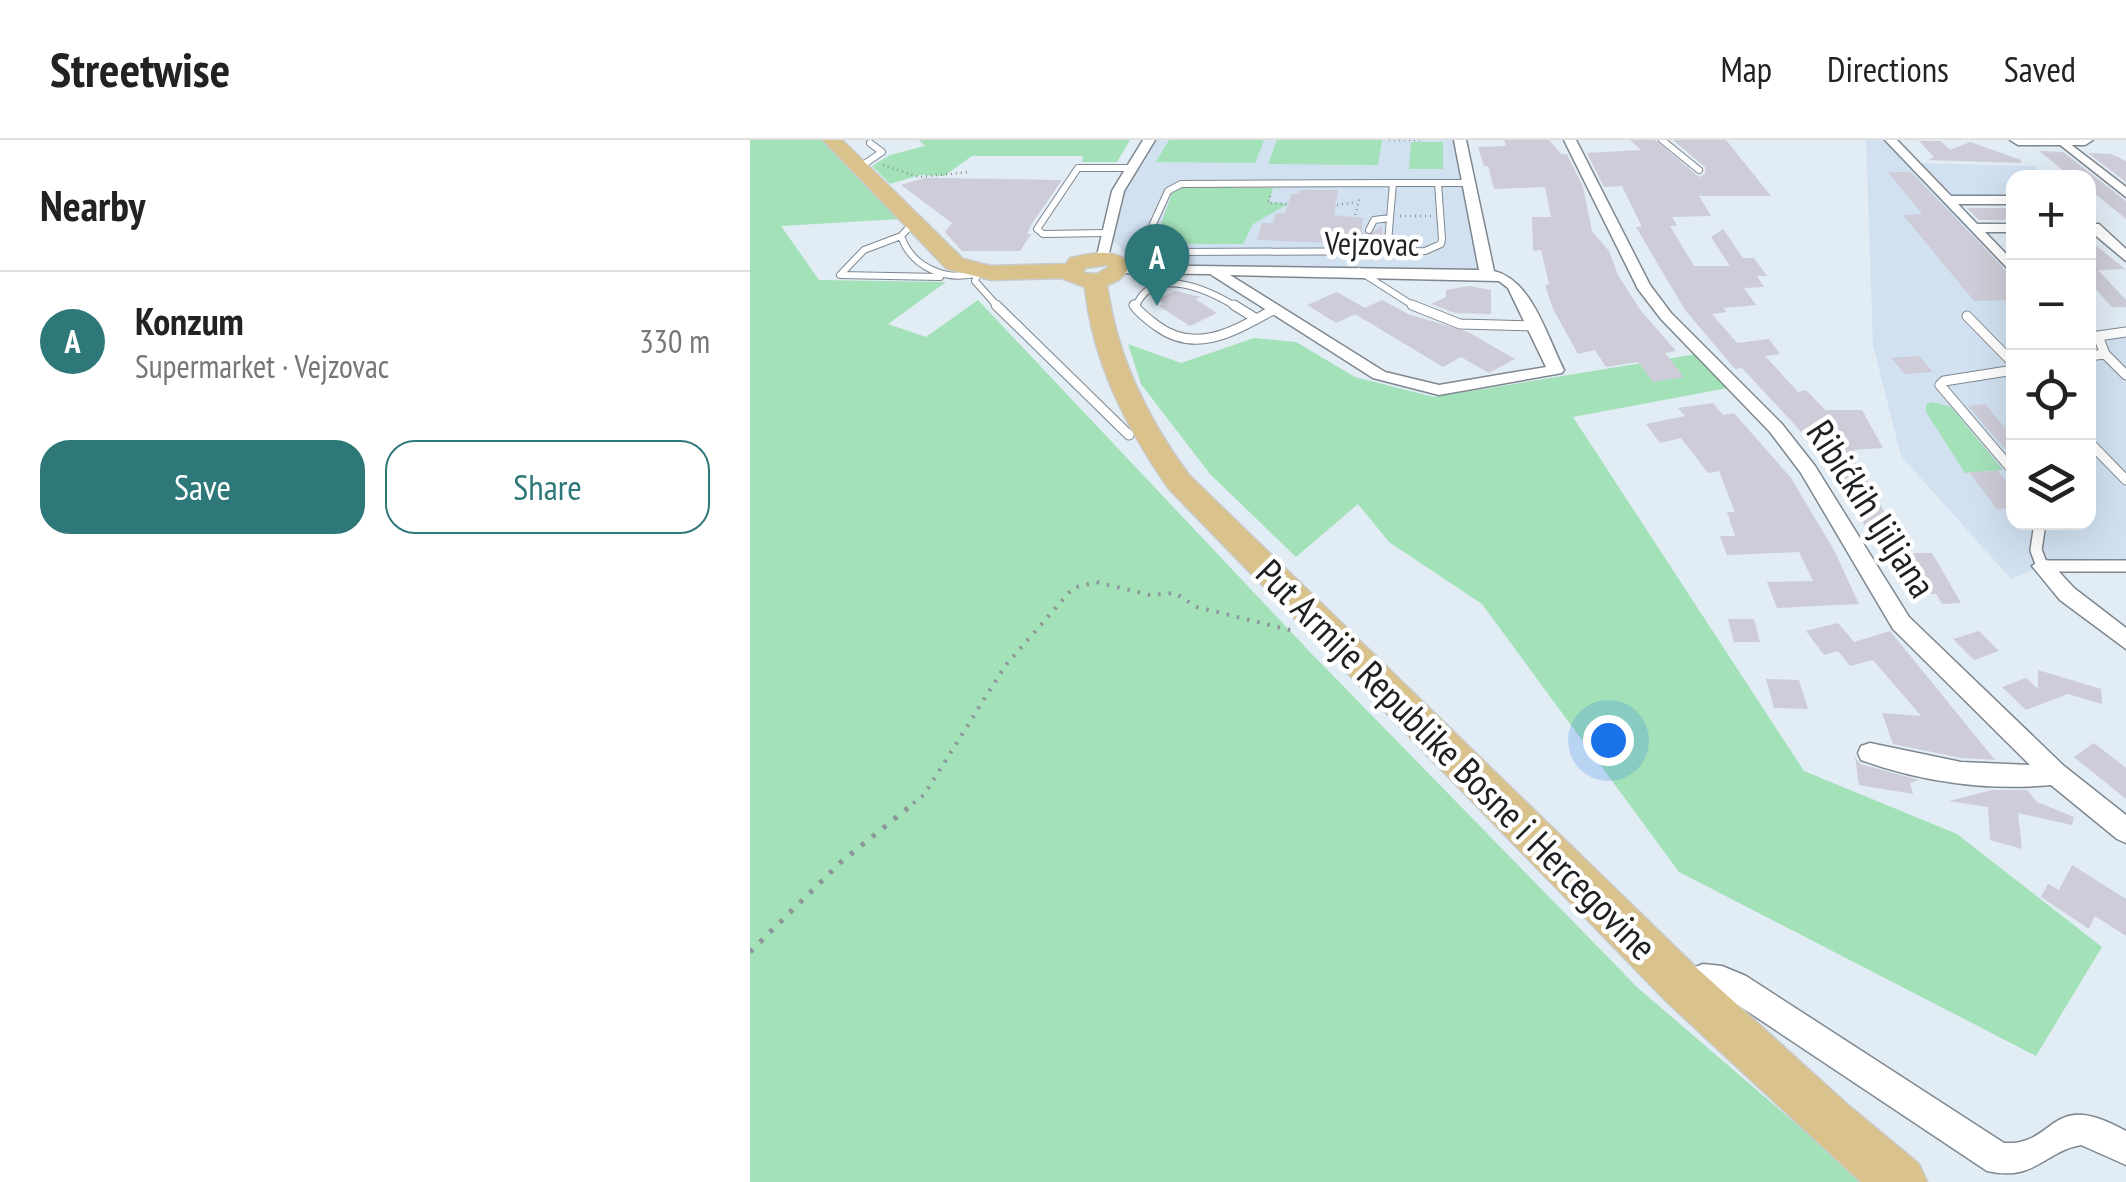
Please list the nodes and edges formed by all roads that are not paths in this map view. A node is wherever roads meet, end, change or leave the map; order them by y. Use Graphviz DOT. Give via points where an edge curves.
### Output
graph roads {
  1 [pos="832,140"];
  2 [pos="1149,140"];
  3 [pos="1460,140"];
  4 [pos="1570,140"];
  5 [pos="1662,140"];
  6 [pos="1892,140"];
  7 [pos="2018,140"];
  8 [pos="2085,140"];
  9 [pos="2059,141"];
  10 [pos="870,143"];
  11 [pos="864,164"];
  12 [pos="1130,168"];
  13 [pos="1699,170"];
  14 [pos="1393,183"];
  15 [pos="1438,183"];
  16 [pos="1466,183"];
  17 [pos="2126,193"];
  18 [pos="1948,200"];
  19 [pos="2006,200"];
  20 [pos="1390,217"];
  21 [pos="1975,228"];
  22 [pos="2006,228"];
  23 [pos="908,229"];
  24 [pos="2096,230"];
  25 [pos="1106,233"];
  26 [pos="1180,252"];
  27 [pos="1366,253"];
  28 [pos="1387,254"];
  29 [pos="2126,258"];
  30 [pos="2006,261"];
  31 [pos="1172,269"];
  32 [pos="1097,270"];
  33 [pos="1211,270"];
  34 [pos="1358,271"];
  35 [pos="978,272"];
  36 [pos="1486,274"];
  37 [pos="940,277"];
  38 [pos="1275,309"];
  39 [pos="1967,316"];
  40 [pos="1255,318"];
  41 [pos="1534,326"];
  42 [pos="2126,332"];
  43 [pos="2105,354"];
  44 [pos="2096,355"];
  45 [pos="2006,358"];
  46 [pos="2006,369"];
  47 [pos="2126,374"];
  48 [pos="1129,435"];
  49 [pos="2096,450"];
  50 [pos="2006,463"];
  51 [pos="2126,480"];
  52 [pos="2039,530"];
  53 [pos="2042,566"];
  54 [pos="2126,566"];
  55 [pos="2126,640"];
  56 [pos="1870,753"];
  57 [pos="2055,774"];
  58 [pos="2126,831"];
  59 [pos="1684,986"];
  60 [pos="2126,1149"];
  61 [pos="1901,1182"];
  1 -- 11 [label="main road"];
  2 -- 12 [label="street"];
  3 -- 16 [label="street, Vejzovac"];
  4 -- 57 [label="street, Ribićkih ljiljana" via="1644,286 1808,470 1900,623"];
  5 -- 13 [label="lane"];
  6 -- 18 [label="street"];
  7 -- 9 [label="street"];
  8 -- 9 [label="street"];
  9 -- 17 [label="street"];
  10 -- 11 [label="lane" via="882,152"];
  11 -- 23 [label="main road"];
  12 -- 25 [label="street"];
  12 -- 25 [label="lane" via="1078,168 1037,229"];
  14 -- 15 [label="lane"];
  14 -- 20 [label="lane"];
  14 -- 26 [label="lane" via="1182,184 1168,191 1148,235 1156,248"];
  15 -- 16 [label="lane"];
  15 -- 28 [label="lane" via="1441,244"];
  16 -- 36 [label="street, Vejzovac"];
  18 -- 19 [label="street"];
  18 -- 21 [label="street"];
  20 -- 27 [label="lane" via="1374,220"];
  20 -- 28 [label="lane"];
  21 -- 22 [label="street"];
  21 -- 30 [label="street"];
  23 -- 35 [label="main road" via="955,264"];
  23 -- 37 [label="lane" via="902,242"];
  23 -- 37 [label="lane" via="864,250 840,274"];
  24 -- 29 [label="street"];
  25 -- 32 [label="street"];
  26 -- 27 [label="lane"];
  26 -- 31 [label="lane"];
  27 -- 28 [label="lane"];
  31 -- 32 [label="street, Vejzovac"];
  31 -- 33 [label="street, Vejzovac"];
  32 -- 35 [label="main road"];
  32 -- 59 [label="main road, Put Armije Republike Bosne i Hercegovine" via="1108,350 1137,418 1179,482"];
  33 -- 34 [label="street, Vejzovac"];
  33 -- 38 [label="street"];
  34 -- 36 [label="street, Vejzovac"];
  34 -- 41 [label="lane" via="1454,325"];
  35 -- 37 [label="lane"];
  35 -- 48 [label="lane" via="982,290"];
  36 -- 41 [label="street" via="1510,281"];
  38 -- 40 [label="lane"];
  38 -- 41 [label="street" via="1378,375 1439,390 1556,370"];
  39 -- 45 [label="lane"];
  40 -- 40 [label="lane" via="1208,339 1184,340 1134,304 1162,286 1192,284"];
  42 -- 43 [label="lane" via="2098,336"];
  43 -- 44 [label="lane"];
  43 -- 47 [label="lane"];
  46 -- 50 [label="lane" via="1940,385"];
  49 -- 51 [label="lane"];
  52 -- 53 [label="lane"];
  53 -- 54 [label="lane"];
  53 -- 55 [label="street" via="2066,594"];
  56 -- 57 [label="street" via="1962,773"];
  57 -- 58 [label="street, Ribićkih ljiljana"];
  59 -- 60 [label="street" via="1700,978 1736,986 1999,1160 2026,1159 2070,1130"];
  59 -- 61 [label="main road, Put Armije Republike Bosne i Hercegovine"];
}
